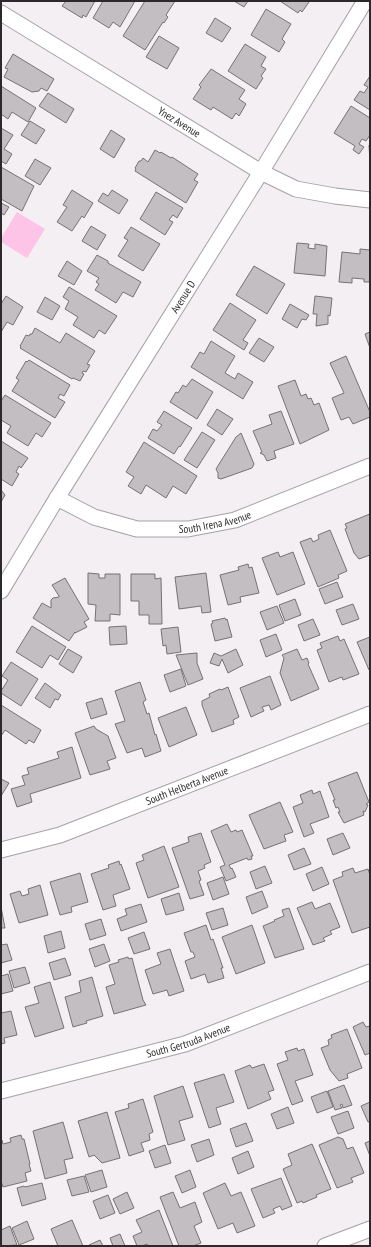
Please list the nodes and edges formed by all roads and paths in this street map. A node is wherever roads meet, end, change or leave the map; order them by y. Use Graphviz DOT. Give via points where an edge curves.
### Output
graph roads {
  1 [pos="365,1"];
  2 [pos="1,13"];
  3 [pos="261,172"];
  4 [pos="370,200"];
  5 [pos="370,466"];
  6 [pos="57,498"];
  7 [pos="1,591"];
  8 [pos="370,714"];
  9 [pos="1,850"];
  10 [pos="370,972"];
  11 [pos="1,1090"];
  12 [pos="370,1229"];
  13 [pos="325,1246"];
  1 -- 3 [label="street, Avenue D"];
  2 -- 3 [label="street, Ynez Avenue"];
  3 -- 4 [label="street, Ynez Avenue" via="296,189"];
  3 -- 6 [label="street, Avenue D"];
  5 -- 6 [label="street, South Irena Avenue" via="235,520 188,529 137,528 94,517"];
  6 -- 7 [label="street, Avenue D"];
  8 -- 9 [label="street, South Helberta Avenue" via="60,835"];
  10 -- 11 [label="street, South Gertruda Avenue" via="185,1044"];
  12 -- 13 [label="street"];
}
